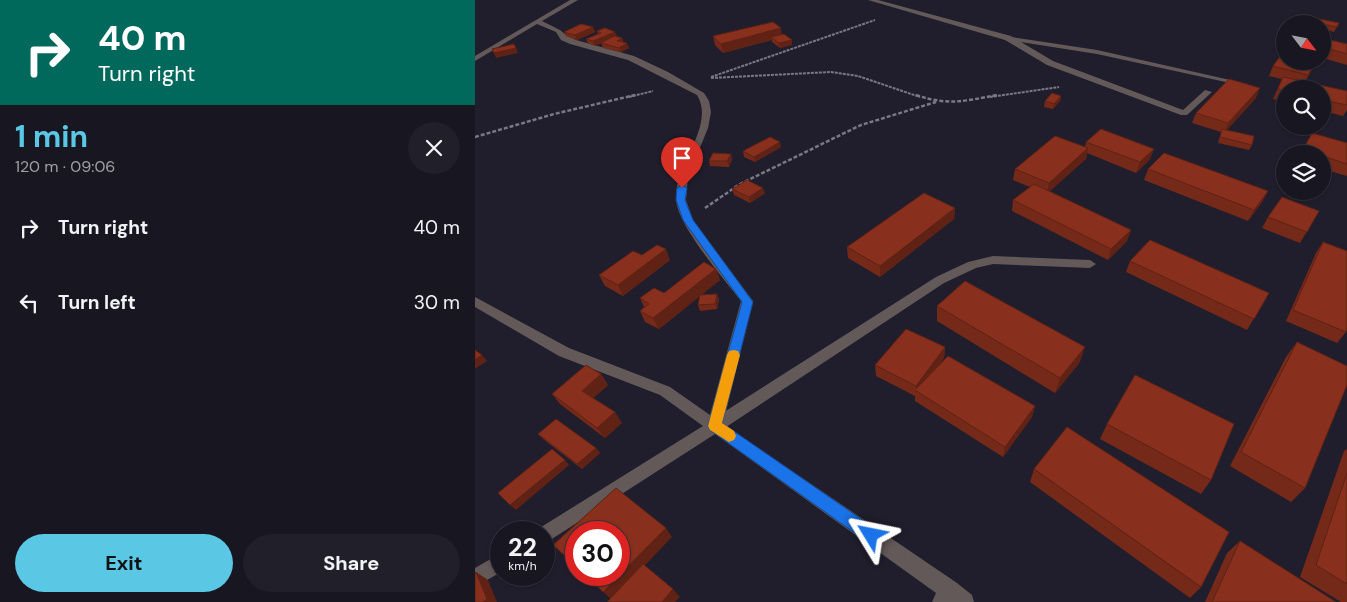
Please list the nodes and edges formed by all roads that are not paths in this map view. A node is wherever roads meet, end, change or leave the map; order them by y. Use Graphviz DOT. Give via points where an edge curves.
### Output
graph roads {
  1 [pos="575,0"];
  2 [pos="871,0"];
  3 [pos="537,22"];
  4 [pos="1008,38"];
  5 [pos="475,59"];
  6 [pos="1250,86"];
  7 [pos="1208,92"];
  8 [pos="1090,264"];
  9 [pos="475,301"];
  10 [pos="715,426"];
  11 [pos="555,528"];
  12 [pos="490,569"];
  13 [pos="475,578"];
  14 [pos="945,596"];
  15 [pos="965,602"];
  1 -- 3 [label="street"];
  2 -- 4 [label="street"];
  3 -- 5 [label="street"];
  3 -- 10 [label="street" via="573,42 631,58 700,93 705,101 704,128 683,177 681,200 688,220 747,302"];
  4 -- 6 [label="street" via="1097,52"];
  4 -- 7 [label="street" via="1050,63 1184,113"];
  8 -- 10 [label="street" via="993,260 965,267"];
  9 -- 10 [label="street" via="564,352 665,391"];
  10 -- 11 [label="street"];
  10 -- 14 [label="street"];
  12 -- 13 [label="street"];
  14 -- 15 [label="street"];
}
